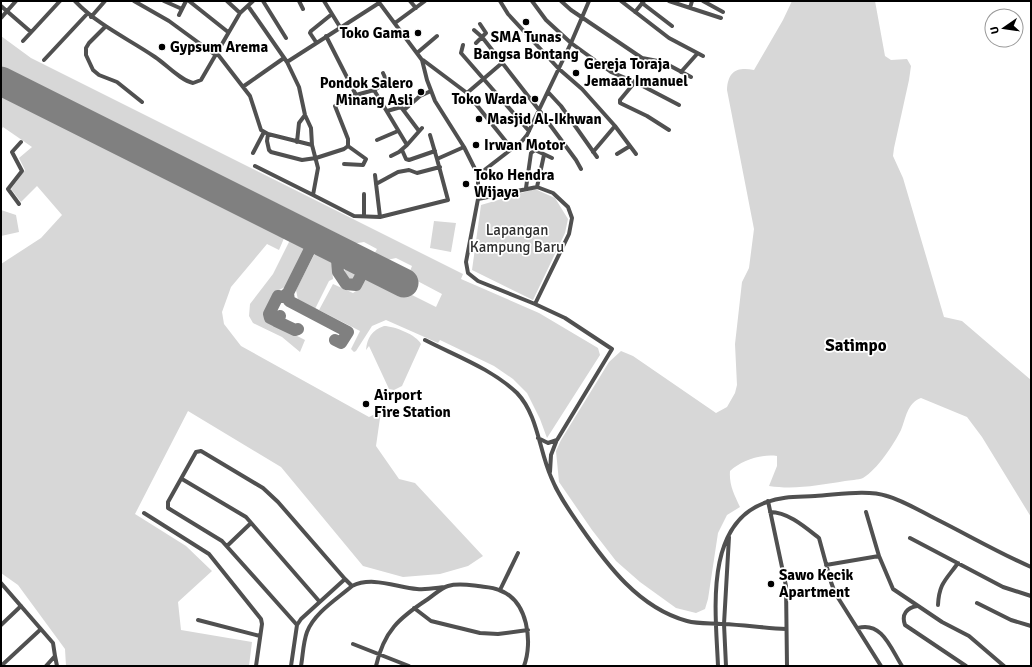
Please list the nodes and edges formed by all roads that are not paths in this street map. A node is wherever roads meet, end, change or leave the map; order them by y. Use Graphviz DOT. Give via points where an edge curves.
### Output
graph roads {
  1 [pos="16,1"];
  2 [pos="60,1"];
  3 [pos="75,1"];
  4 [pos="105,1"];
  5 [pos="164,1"];
  6 [pos="186,1"];
  7 [pos="189,1"];
  8 [pos="227,1"];
  9 [pos="253,1"];
  10 [pos="263,1"];
  11 [pos="299,1"];
  12 [pos="324,1"];
  13 [pos="410,1"];
  14 [pos="425,1"];
  15 [pos="500,1"];
  16 [pos="532,1"];
  17 [pos="561,1"];
  18 [pos="590,1"];
  19 [pos="621,1"];
  20 [pos="669,1"];
  21 [pos="692,1"];
  22 [pos="703,1"];
  23 [pos="137,2"];
  24 [pos="379,2"];
  25 [pos="643,2"];
  26 [pos="1,6"];
  27 [pos="248,6"];
  28 [pos="416,8"];
  29 [pos="690,8"];
  30 [pos="182,9"];
  31 [pos="304,9"];
  32 [pos="7,11"];
  33 [pos="635,12"];
  34 [pos="723,12"];
  35 [pos="240,13"];
  36 [pos="332,14"];
  37 [pos="89,15"];
  38 [pos="179,15"];
  39 [pos="1,18"];
  40 [pos="583,18"];
  41 [pos="721,18"];
  42 [pos="395,24"];
  43 [pos="480,24"];
  44 [pos="672,26"];
  45 [pos="105,27"];
  46 [pos="340,27"];
  47 [pos="474,30"];
  48 [pos="31,32"];
  49 [pos="228,32"];
  50 [pos="326,36"];
  51 [pos="437,36"];
  52 [pos="482,37"];
  53 [pos="286,38"];
  54 [pos="23,41"];
  55 [pos="316,42"];
  56 [pos="476,43"];
  57 [pos="571,43"];
  58 [pos="463,45"];
  59 [pos="215,53"];
  60 [pos="417,53"];
  61 [pos="697,54"];
  62 [pos="703,56"];
  63 [pos="44,60"];
  64 [pos="285,60"];
  65 [pos="422,60"];
  66 [pos="502,63"];
  67 [pos="559,69"];
  68 [pos="681,72"];
  69 [pos="383,73"];
  70 [pos="691,77"];
  71 [pos="483,79"];
  72 [pos="635,82"];
  73 [pos="244,86"];
  74 [pos="374,90"];
  75 [pos="431,91"];
  76 [pos="548,92"];
  77 [pos="467,93"];
  78 [pos="356,95"];
  79 [pos="142,102"];
  80 [pos="678,105"];
  81 [pos="404,110"];
  82 [pos="539,110"];
  83 [pos="387,111"];
  84 [pos="305,115"];
  85 [pos="615,126"];
  86 [pos="669,130"];
  87 [pos="398,131"];
  88 [pos="529,131"];
  89 [pos="266,133"];
  90 [pos="430,135"];
  91 [pos="377,140"];
  92 [pos="21,142"];
  93 [pos="297,142"];
  94 [pos="312,145"];
  95 [pos="407,145"];
  96 [pos="348,146"];
  97 [pos="630,146"];
  98 [pos="464,147"];
  99 [pos="512,149"];
  100 [pos="402,150"];
  101 [pos="435,151"];
  102 [pos="593,152"];
  103 [pos="252,153"];
  104 [pos="617,154"];
  105 [pos="636,154"];
  106 [pos="544,155"];
  107 [pos="391,156"];
  108 [pos="597,157"];
  109 [pos="316,158"];
  110 [pos="552,158"];
  111 [pos="437,159"];
  112 [pos="408,160"];
  113 [pos="344,164"];
  114 [pos="255,166"];
  115 [pos="440,167"];
  116 [pos="580,169"];
  117 [pos="407,170"];
  118 [pos="375,175"];
  119 [pos="478,175"];
  120 [pos="376,184"];
  121 [pos="537,187"];
  122 [pos="526,188"];
  123 [pos="364,194"];
  124 [pos="313,195"];
  125 [pos="478,198"];
  126 [pos="19,204"];
  127 [pos="364,216"];
  128 [pos="380,217"];
  129 [pos="535,304"];
  130 [pos="425,340"];
  131 [pos="538,438"];
  132 [pos="557,440"];
  133 [pos="549,474"];
  134 [pos="182,478"];
  135 [pos="768,501"];
  136 [pos="770,512"];
  137 [pos="866,512"];
  138 [pos="144,513"];
  139 [pos="252,523"];
  140 [pos="730,535"];
  141 [pos="910,538"];
  142 [pos="227,546"];
  143 [pos="518,553"];
  144 [pos="879,556"];
  145 [pos="958,563"];
  146 [pos="826,565"];
  147 [pos="1031,567"];
  148 [pos="345,579"];
  149 [pos="1,583"];
  150 [pos="352,586"];
  151 [pos="447,586"];
  152 [pos="428,589"];
  153 [pos="500,590"];
  154 [pos="432,596"];
  155 [pos="1031,596"];
  156 [pos="319,601"];
  157 [pos="978,603"];
  158 [pos="938,605"];
  159 [pos="21,606"];
  160 [pos="917,606"];
  161 [pos="414,608"];
  162 [pos="198,620"];
  163 [pos="715,624"];
  164 [pos="724,624"];
  165 [pos="1,625"];
  166 [pos="297,625"];
  167 [pos="1031,626"];
  168 [pos="858,628"];
  169 [pos="41,629"];
  170 [pos="786,629"];
  171 [pos="1031,629"];
  172 [pos="528,630"];
  173 [pos="260,636"];
  174 [pos="353,644"];
  175 [pos="378,655"];
  176 [pos="56,656"];
  177 [pos="1,666"];
  178 [pos="46,666"];
  179 [pos="57,666"];
  180 [pos="256,666"];
  181 [pos="291,666"];
  182 [pos="301,666"];
  183 [pos="376,666"];
  184 [pos="409,666"];
  185 [pos="524,666"];
  186 [pos="718,666"];
  187 [pos="726,666"];
  188 [pos="787,666"];
  189 [pos="881,666"];
  190 [pos="902,666"];
  191 [pos="966,666"];
  192 [pos="1004,666"];
  1 -- 32 [label="street"];
  2 -- 48 [label="street"];
  3 -- 37 [label="street"];
  4 -- 37 [label="street"];
  5 -- 30 [label="street"];
  6 -- 30 [label="street"];
  7 -- 49 [label="street"];
  8 -- 35 [label="street"];
  9 -- 27 [label="street"];
  10 -- 53 [label="street"];
  11 -- 31 [label="street"];
  12 -- 36 [label="street"];
  13 -- 28 [label="street"];
  14 -- 28 [label="street"];
  15 -- 67 [label="street" via="508,14"];
  16 -- 57 [label="street" via="546,20"];
  17 -- 40 [label="street"];
  18 -- 40 [label="street"];
  19 -- 33 [label="street"];
  20 -- 29 [label="street"];
  21 -- 29 [label="street"];
  22 -- 34 [label="street"];
  23 -- 59 [label="street"];
  24 -- 42 [label="street"];
  24 -- 46 [label="street"];
  25 -- 33 [label="street"];
  25 -- 44 [label="street"];
  26 -- 32 [label="street"];
  27 -- 35 [label="street"];
  27 -- 64 [label="street"];
  28 -- 42 [label="street"];
  29 -- 41 [label="street"];
  30 -- 38 [label="street"];
  32 -- 39 [label="street"];
  32 -- 48 [label="street"];
  33 -- 61 [label="street" via="669,38"];
  35 -- 49 [label="street"];
  36 -- 46 [label="street"];
  36 -- 55 [label="street" via="311,31"];
  37 -- 45 [label="street"];
  37 -- 63 [label="street"];
  40 -- 57 [label="street"];
  40 -- 68 [label="street" via="642,58 663,62"];
  42 -- 60 [label="street"];
  43 -- 52 [label="street" via="486,33"];
  45 -- 59 [label="street" via="145,50 191,83 199,81"];
  45 -- 79 [label="street" via="86,48 86,55 93,70 98,75 117,82"];
  46 -- 50 [label="street"];
  47 -- 52 [label="street"];
  48 -- 54 [label="street"];
  49 -- 59 [label="street"];
  50 -- 55 [label="street"];
  50 -- 78 [label="street"];
  51 -- 60 [label="street"];
  52 -- 56 [label="street"];
  52 -- 66 [label="street"];
  55 -- 64 [label="street"];
  57 -- 67 [label="street"];
  57 -- 72 [label="street" via="611,72"];
  58 -- 71 [label="street" via="461,54"];
  59 -- 73 [label="street"];
  60 -- 65 [label="street"];
  61 -- 62 [label="street"];
  61 -- 68 [label="street"];
  64 -- 73 [label="street"];
  64 -- 84 [label="street" via="299,87"];
  65 -- 75 [label="street"];
  65 -- 77 [label="street"];
  66 -- 71 [label="street"];
  66 -- 82 [label="street"];
  67 -- 76 [label="street"];
  67 -- 85 [label="street" via="582,89"];
  68 -- 70 [label="street"];
  69 -- 74 [label="street" via="387,82"];
  71 -- 77 [label="street"];
  71 -- 88 [label="street"];
  72 -- 80 [label="street"];
  72 -- 86 [label="street" via="620,103"];
  73 -- 89 [label="street" via="252,100 260,129"];
  74 -- 78 [label="street"];
  74 -- 83 [label="street"];
  75 -- 81 [label="street" via="420,96"];
  75 -- 98 [label="street" via="442,114"];
  76 -- 82 [label="street"];
  76 -- 102 [label="street"];
  77 -- 99 [label="street"];
  78 -- 96 [label="street" via="335,106 348,139"];
  81 -- 83 [label="street" via="401,107"];
  81 -- 95 [label="street" via="421,129"];
  82 -- 88 [label="street"];
  82 -- 116 [label="street"];
  83 -- 87 [label="street"];
  84 -- 93 [label="street" via="299,122"];
  84 -- 94 [label="street" via="311,128"];
  85 -- 97 [label="street"];
  85 -- 102 [label="street"];
  87 -- 91 [label="street"];
  87 -- 95 [label="street"];
  88 -- 99 [label="street"];
  89 -- 93 [label="street"];
  89 -- 103 [label="street"];
  89 -- 109 [label="street" via="267,146 271,152 296,159"];
  90 -- 101 [label="street"];
  92 -- 126 [label="street" via="12,152 22,171 8,189"];
  93 -- 94 [label="street"];
  94 -- 109 [label="street"];
  95 -- 100 [label="street"];
  96 -- 109 [label="street"];
  96 -- 113 [label="street" via="366,159 363,165"];
  97 -- 104 [label="street"];
  97 -- 105 [label="street"];
  98 -- 111 [label="street"];
  98 -- 119 [label="street"];
  99 -- 119 [label="street"];
  100 -- 107 [label="street"];
  100 -- 112 [label="street"];
  101 -- 111 [label="street"];
  101 -- 112 [label="street"];
  102 -- 108 [label="street"];
  106 -- 110 [label="street"];
  106 -- 121 [label="street"];
  106 -- 122 [label="street" via="535,150 531,154"];
  109 -- 124 [label="street" via="318,172"];
  111 -- 115 [label="street"];
  112 -- 117 [label="street"];
  114 -- 124 [label="street"];
  115 -- 117 [label="street" via="417,172"];
  115 -- 128 [label="street" via="448,200"];
  117 -- 120 [label="street"];
  118 -- 120 [label="street"];
  119 -- 125 [label="street"];
  120 -- 128 [label="street"];
  121 -- 122 [label="street"];
  121 -- 129 [label="street" via="563,200 572,218 569,234"];
  122 -- 125 [label="street"];
  123 -- 127 [label="street"];
  124 -- 127 [label="street" via="354,216"];
  125 -- 129 [label="street" via="466,262 468,273 478,281"];
  127 -- 128 [label="street"];
  129 -- 132 [label="street" via="565,318 612,348"];
  130 -- 131 [label="street" via="489,372 510,387 524,402"];
  131 -- 132 [label="street" via="548,444"];
  131 -- 133 [label="street"];
  132 -- 133 [label="street" via="551,455"];
  133 -- 163 [label="street" via="568,510 596,550 620,578 643,598 670,614 687,621"];
  134 -- 139 [label="street"];
  134 -- 142 [label="street" via="168,502 168,508"];
  134 -- 148 [label="street" via="196,452 201,451 256,483 278,502"];
  135 -- 136 [label="street"];
  135 -- 140 [label="street" via="744,515 732,528"];
  135 -- 147 [label="street" via="879,493 903,502"];
  136 -- 146 [label="street" via="780,512 819,538"];
  136 -- 170 [label="street" via="786,586"];
  137 -- 144 [label="street"];
  138 -- 173 [label="street" via="213,558 261,619"];
  139 -- 142 [label="street"];
  139 -- 156 [label="street"];
  140 -- 163 [label="street" via="720,563"];
  140 -- 164 [label="street"];
  141 -- 145 [label="street"];
  142 -- 166 [label="street"];
  143 -- 153 [label="street"];
  144 -- 146 [label="street"];
  144 -- 160 [label="street" via="893,589"];
  145 -- 155 [label="street" via="1003,586"];
  145 -- 158 [label="street" via="942,582 938,593"];
  146 -- 168 [label="street" via="836,593"];
  148 -- 150 [label="street"];
  148 -- 156 [label="street"];
  149 -- 159 [label="street"];
  150 -- 152 [label="street" via="369,582"];
  150 -- 182 [label="street" via="310,625"];
  151 -- 152 [label="street"];
  151 -- 153 [label="street" via="469,584"];
  151 -- 154 [label="street"];
  152 -- 154 [label="street"];
  153 -- 172 [label="street" via="516,603"];
  154 -- 161 [label="street"];
  156 -- 166 [label="street"];
  157 -- 167 [label="street" via="1011,620"];
  159 -- 165 [label="street"];
  159 -- 169 [label="street"];
  160 -- 191 [label="street" via="904,614 905,625"];
  160 -- 192 [label="street" via="969,636"];
  161 -- 172 [label="street" via="431,621 480,633 498,634"];
  161 -- 175 [label="street" via="390,630"];
  162 -- 173 [label="street"];
  163 -- 164 [label="street"];
  163 -- 186 [label="street"];
  164 -- 170 [label="street"];
  164 -- 187 [label="street"];
  166 -- 181 [label="street"];
  167 -- 171 [label="street"];
  168 -- 189 [label="street"];
  168 -- 190 [label="street" via="869,626 878,630"];
  169 -- 176 [label="street" via="53,643"];
  169 -- 177 [label="street"];
  170 -- 188 [label="street"];
  172 -- 185 [label="street" via="529,647"];
  173 -- 180 [label="street"];
  174 -- 175 [label="street"];
  175 -- 183 [label="street"];
  175 -- 184 [label="street"];
  176 -- 178 [label="street"];
  176 -- 179 [label="street"];
}
